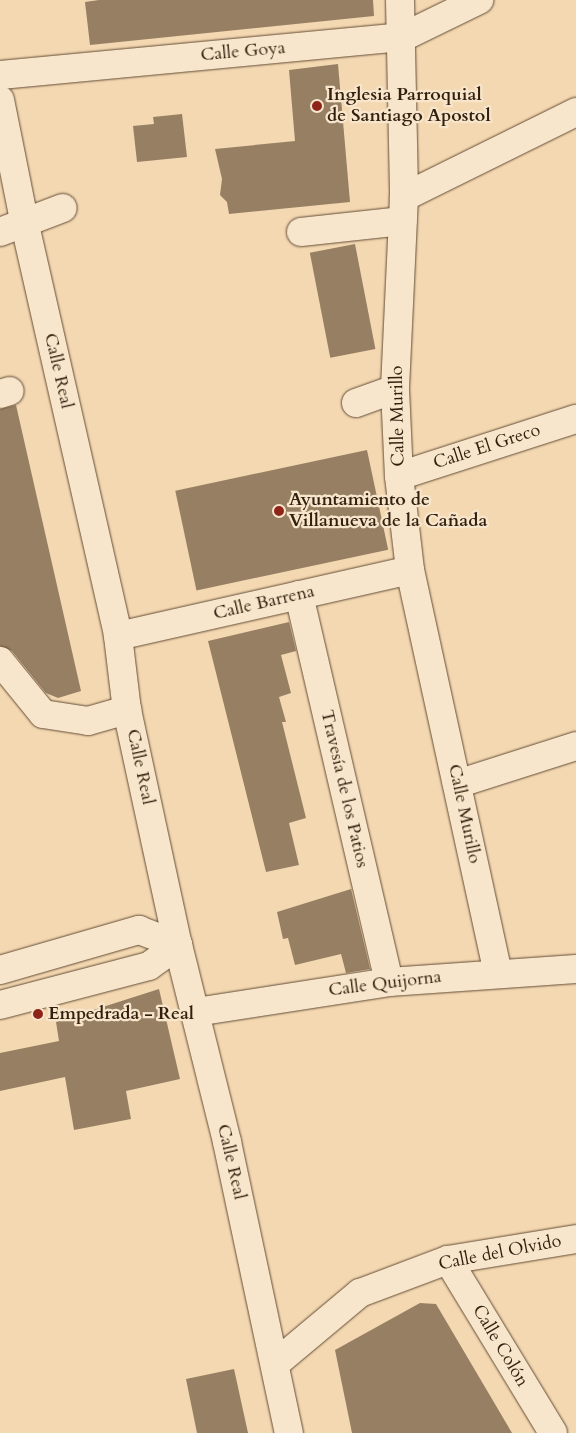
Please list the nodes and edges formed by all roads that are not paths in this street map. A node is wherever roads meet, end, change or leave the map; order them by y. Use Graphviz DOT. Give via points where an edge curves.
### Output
graph roads {
  1 [pos="400,0"];
  2 [pos="479,0"];
  3 [pos="403,37"];
  4 [pos="0,75"];
  5 [pos="0,100"];
  6 [pos="576,112"];
  7 [pos="64,208"];
  8 [pos="403,209"];
  9 [pos="12,229"];
  10 [pos="301,232"];
  11 [pos="395,389"];
  12 [pos="356,403"];
  13 [pos="576,419"];
  14 [pos="399,476"];
  15 [pos="410,570"];
  16 [pos="299,595"];
  17 [pos="118,636"];
  18 [pos="0,661"];
  19 [pos="127,710"];
  20 [pos="576,746"];
  21 [pos="457,784"];
  22 [pos="178,944"];
  23 [pos="576,969"];
  24 [pos="0,970"];
  25 [pos="498,972"];
  26 [pos="389,982"];
  27 [pos="0,1005"];
  28 [pos="196,1012"];
  29 [pos="576,1238"];
  30 [pos="448,1260"];
  31 [pos="275,1364"];
  32 [pos="289,1433"];
  33 [pos="553,1433"];
  1 -- 3 [label="street, Calle Murillo"];
  2 -- 3 [label="street, Calle Goya"];
  3 -- 4 [label="street, Calle Goya"];
  3 -- 8 [label="street, Calle Murillo"];
  5 -- 9 [label="street, Calle Real"];
  6 -- 8 [label="street"];
  7 -- 9 [label="street"];
  8 -- 10 [label="street"];
  8 -- 11 [label="street, Calle Murillo"];
  9 -- 17 [label="street, Calle Real"];
  11 -- 12 [label="street"];
  11 -- 14 [label="street, Calle Murillo"];
  13 -- 14 [label="street, Calle El Greco"];
  14 -- 15 [label="street, Calle Murillo"];
  15 -- 16 [label="street, Calle Barrena"];
  15 -- 21 [label="street, Calle Murillo"];
  16 -- 17 [label="street, Calle Barrena"];
  16 -- 26 [label="street, Travesía de los Patios"];
  17 -- 19 [label="street, Calle Real"];
  18 -- 19 [label="street" via="43,714 88,721"];
  19 -- 22 [label="street, Calle Real"];
  20 -- 21 [label="street"];
  21 -- 25 [label="street, Calle Murillo"];
  22 -- 24 [label="street" via="139,930"];
  22 -- 27 [label="street" via="149,966"];
  22 -- 28 [label="street, Calle Real"];
  23 -- 25 [label="street, Calle Quijorna"];
  25 -- 26 [label="street, Calle Quijorna"];
  26 -- 28 [label="street, Calle Quijorna"];
  28 -- 31 [label="street, Calle Real"];
  29 -- 30 [label="street, Calle del Olvido"];
  30 -- 31 [label="street, Calle del Olvido" via="360,1293"];
  30 -- 33 [label="street, Calle Colón"];
  31 -- 32 [label="street, Calle Real"];
}
